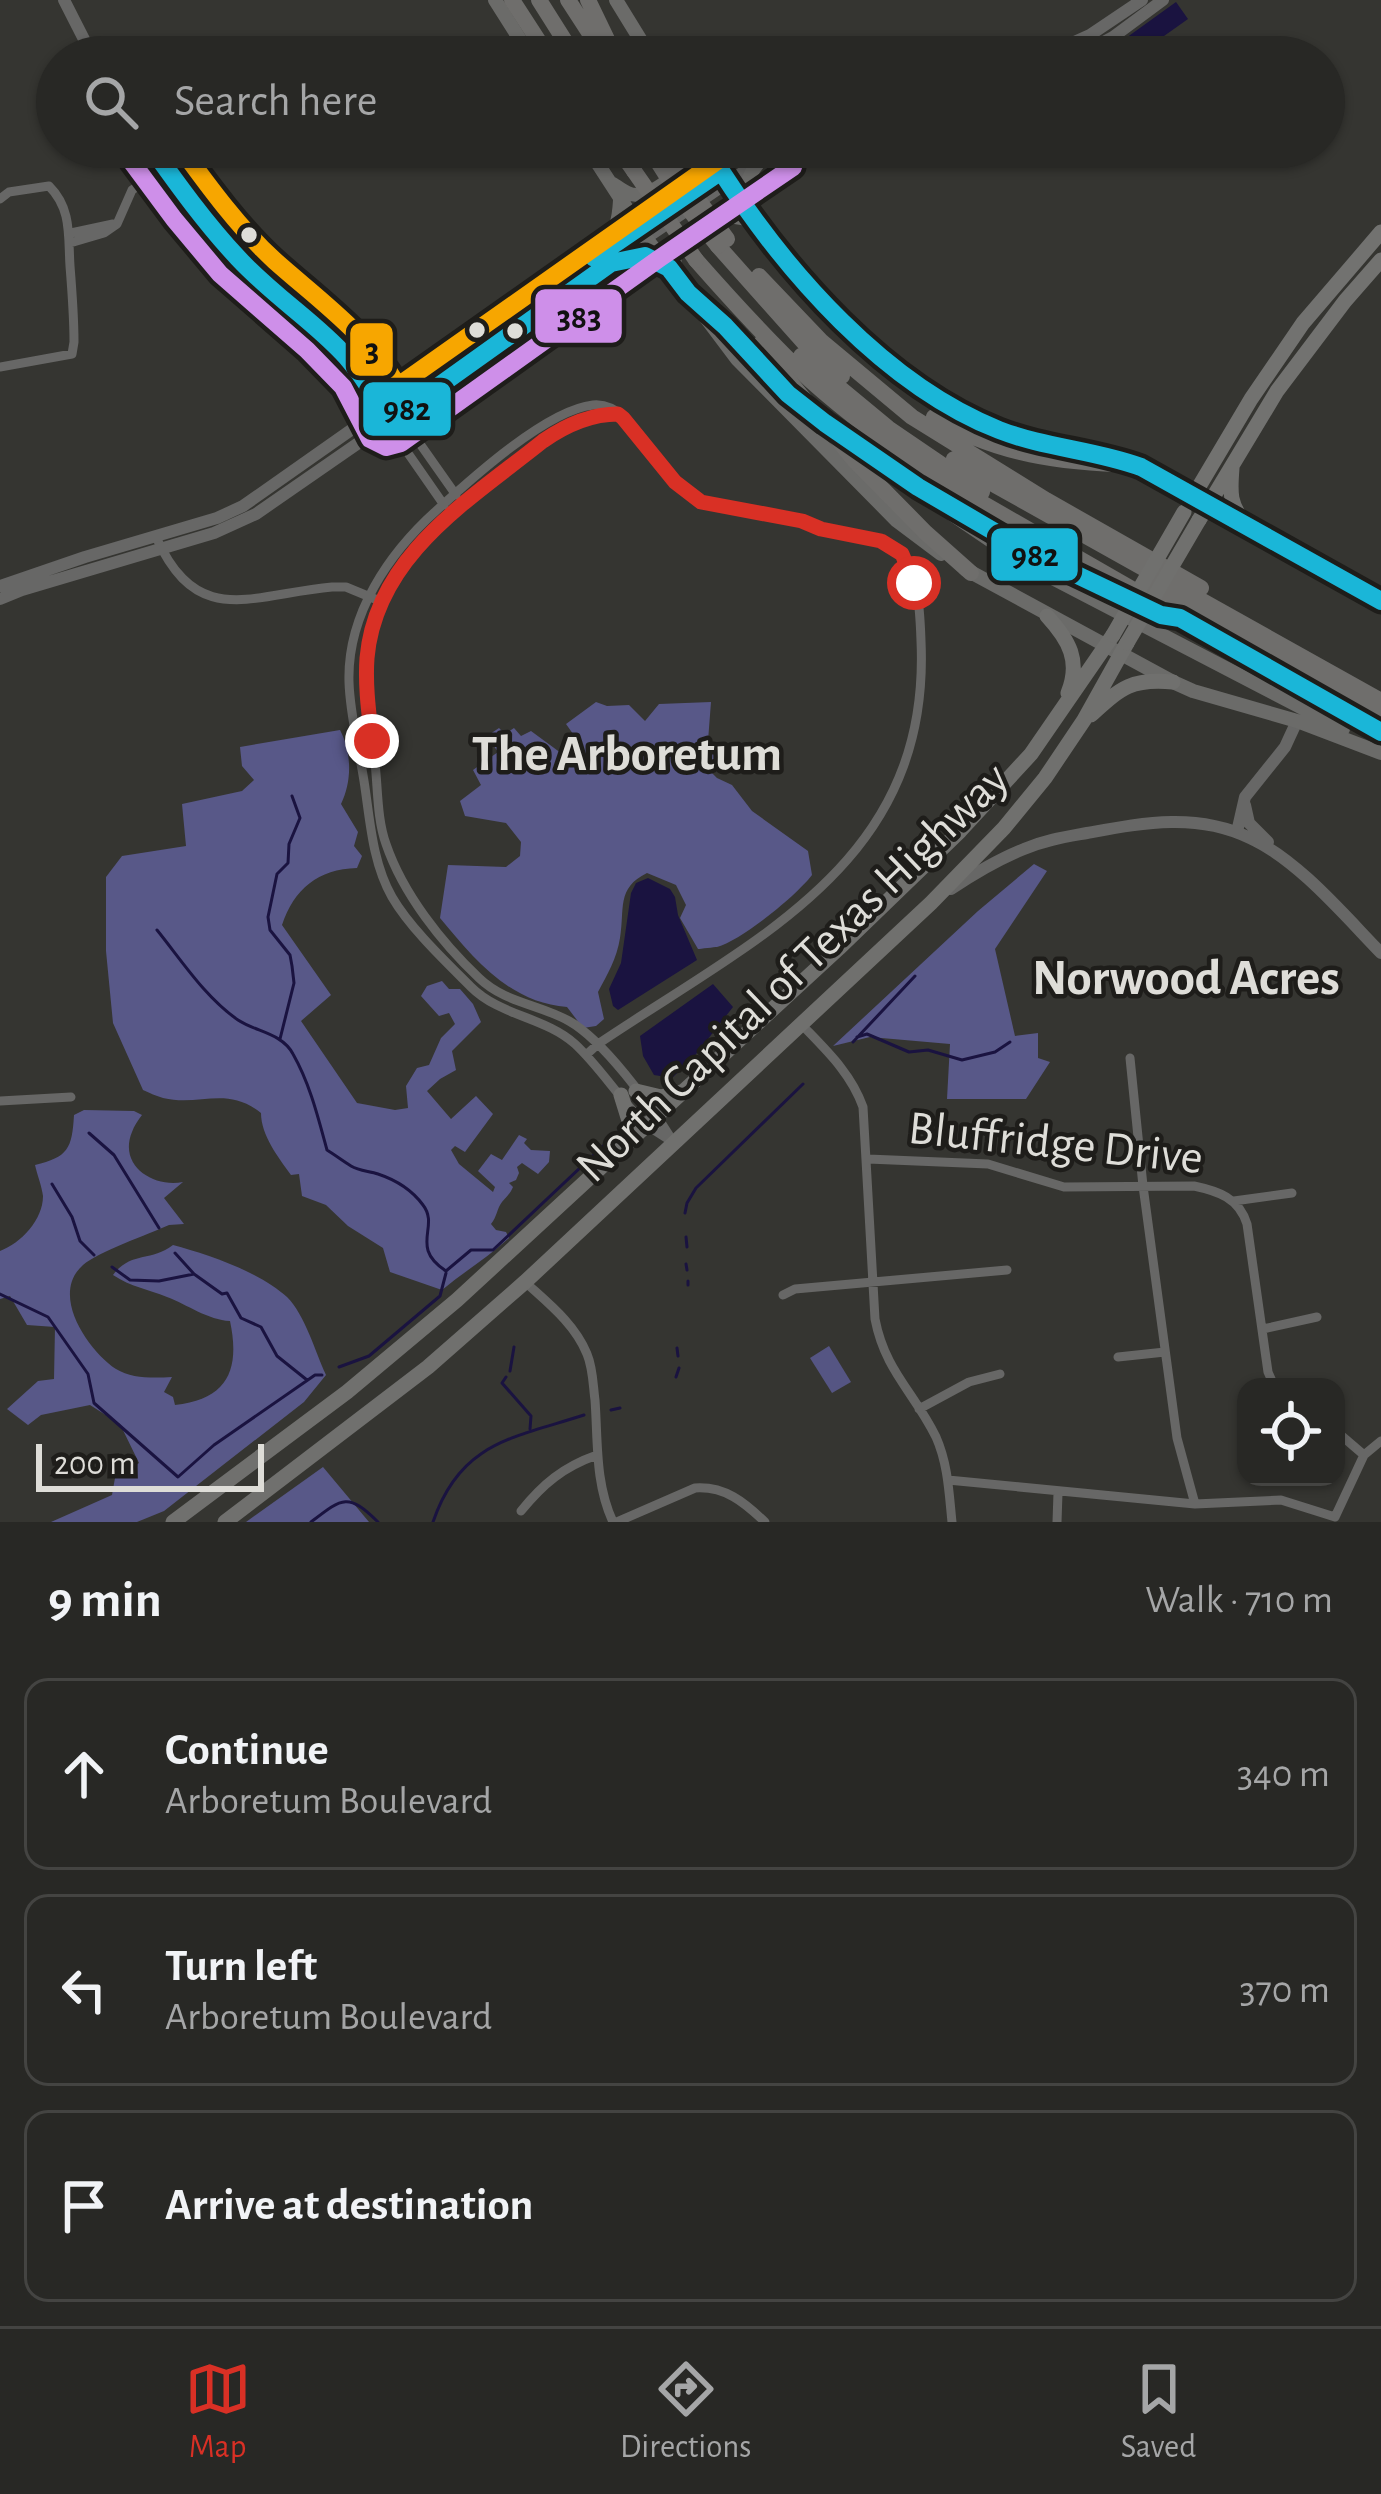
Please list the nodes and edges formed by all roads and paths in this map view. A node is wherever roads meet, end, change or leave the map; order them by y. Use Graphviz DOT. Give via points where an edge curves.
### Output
graph roads {
  1 [pos="64,0"];
  2 [pos="495,0"];
  3 [pos="512,0"];
  4 [pos="526,0"];
  5 [pos="539,0"];
  6 [pos="556,0"];
  7 [pos="568,0"];
  8 [pos="588,0"];
  9 [pos="616,0"];
  10 [pos="1142,0"];
  11 [pos="1163,0"];
  12 [pos="82,36"];
  13 [pos="518,36"];
  14 [pos="535,36"];
  15 [pos="548,36"];
  16 [pos="561,36"];
  17 [pos="579,36"];
  18 [pos="591,36"];
  19 [pos="606,36"];
  20 [pos="639,36"];
  21 [pos="1085,36"];
  22 [pos="1114,36"];
  23 [pos="166,168"];
  24 [pos="600,168"];
  25 [pos="658,168"];
  26 [pos="658,168"];
  27 [pos="683,168"];
  28 [pos="718,168"];
  29 [pos="737,168"];
  30 [pos="751,168"];
  31 [pos="724,177"];
  32 [pos="609,182"];
  33 [pos="0,199"];
  34 [pos="620,200"];
  35 [pos="754,220"];
  36 [pos="642,232"];
  37 [pos="71,238"];
  38 [pos="1379,238"];
  39 [pos="712,250"];
  40 [pos="607,257"];
  41 [pos="1381,260"];
  42 [pos="671,272"];
  43 [pos="688,293"];
  44 [pos="753,325"];
  45 [pos="0,367"];
  46 [pos="881,392"];
  47 [pos="382,406"];
  48 [pos="618,414"];
  49 [pos="393,419"];
  50 [pos="1134,464"];
  51 [pos="1232,465"];
  52 [pos="917,488"];
  53 [pos="455,494"];
  54 [pos="1202,500"];
  55 [pos="443,504"];
  56 [pos="462,505"];
  57 [pos="450,515"];
  58 [pos="1246,525"];
  59 [pos="158,543"];
  60 [pos="971,573"];
  61 [pos="0,586"];
  62 [pos="369,596"];
  63 [pos="0,599"];
  64 [pos="1381,601"];
  65 [pos="382,603"];
  66 [pos="1047,616"];
  67 [pos="1180,618"];
  68 [pos="1117,645"];
  69 [pos="1173,682"];
  70 [pos="1381,689"];
  71 [pos="1381,701"];
  72 [pos="1060,712"];
  73 [pos="1381,717"];
  74 [pos="1084,721"];
  75 [pos="1297,721"];
  76 [pos="1381,732"];
  77 [pos="1381,753"];
  78 [pos="1245,797"];
  79 [pos="1237,832"];
  80 [pos="1275,853"];
  81 [pos="931,903"];
  82 [pos="1381,953"];
  83 [pos="789,994"];
  84 [pos="801,1024"];
  85 [pos="598,1044"];
  86 [pos="586,1055"];
  87 [pos="1130,1058"];
  88 [pos="684,1091"];
  89 [pos="629,1093"];
  90 [pos="71,1096"];
  91 [pos="0,1101"];
  92 [pos="652,1121"];
  93 [pos="674,1142"];
  94 [pos="619,1152"];
  95 [pos="868,1159"];
  96 [pos="1143,1186"];
  97 [pos="1292,1193"];
  98 [pos="1234,1202"];
  99 [pos="1007,1270"];
  100 [pos="873,1281"];
  101 [pos="525,1282"];
  102 [pos="783,1295"];
  103 [pos="1316,1317"];
  104 [pos="1263,1329"];
  105 [pos="1166,1352"];
  106 [pos="1118,1357"];
  107 [pos="1000,1374"];
  108 [pos="1270,1378"];
  109 [pos="920,1409"];
  110 [pos="1345,1439"];
  111 [pos="1381,1441"];
  112 [pos="597,1455"];
  113 [pos="1364,1456"];
  114 [pos="948,1480"];
  115 [pos="1058,1493"];
  116 [pos="1195,1504"];
  117 [pos="521,1511"];
  118 [pos="1334,1519"];
  119 [pos="173,1522"];
  120 [pos="224,1522"];
  121 [pos="615,1522"];
  122 [pos="765,1522"];
  123 [pos="952,1522"];
  124 [pos="1057,1522"];
  1 -- 12 [label="street"];
  2 -- 13 [label="main road"];
  3 -- 14 [label="highway"];
  4 -- 15 [label="highway"];
  5 -- 16 [label="highway"];
  6 -- 17 [label="highway"];
  7 -- 18 [label="highway"];
  8 -- 19 [label="highway"];
  9 -- 20 [label="main road"];
  10 -- 21 [label="street"];
  11 -- 22 [label="street"];
  23 -- 37 [label="street" via="132,190 117,224"];
  23 -- 47 [label="street" via="238,257 346,353"];
  24 -- 32 [label="main road"];
  25 -- 39 [label="highway, bridge"];
  26 -- 39 [label="highway, bridge"];
  27 -- 32 [label="main road" via="649,193 630,195"];
  28 -- 31 [label="main road"];
  29 -- 31 [label="street"];
  30 -- 35 [label="main road" via="746,191"];
  31 -- 35 [label="main road"];
  31 -- 36 [label="street"];
  32 -- 34 [label="main road"];
  33 -- 37 [label="street" via="49,186"];
  34 -- 36 [label="main road"];
  34 -- 40 [label="main road"];
  35 -- 42 [label="main road" via="723,215 700,228 675,251"];
  35 -- 50 [label="main road" via="844,321 947,404 1028,440"];
  36 -- 40 [label="street"];
  36 -- 42 [label="main road"];
  37 -- 45 [label="street" via="72,354"];
  38 -- 54 [label="main road, North Capital of Texas Highway" via="1303,322 1251,399"];
  39 -- 44 [label="highway"];
  39 -- 46 [label="highway"];
  39 -- 71 [label="highway" via="884,412 986,480"];
  39 -- 73 [label="highway" via="743,298 888,428 986,495"];
  40 -- 42 [label="main road" via="646,256"];
  40 -- 47 [label="street"];
  40 -- 49 [label="street"];
  41 -- 51 [label="main road, North Capital of Texas Highway" via="1276,391"];
  42 -- 43 [label="main road"];
  43 -- 52 [label="main road" via="788,394"];
  43 -- 60 [label="main road" via="736,359 897,521"];
  44 -- 60 [label="highway, bridge" via="770,358 855,460"];
  44 -- 67 [label="highway" via="928,472"];
  46 -- 50 [label="highway" via="1006,449"];
  46 -- 70 [label="highway" via="1046,500"];
  47 -- 49 [label="street"];
  47 -- 59 [label="street" via="243,506"];
  48 -- 53 [label="street" via="590,405 554,420"];
  48 -- 56 [label="street" via="556,433"];
  48 -- 85 [label="street" via="701,502 896,548 919,601 921,679 902,768 848,861 773,928"];
  49 -- 53 [label="street"];
  49 -- 55 [label="street"];
  49 -- 59 [label="street" via="256,514 214,533"];
  50 -- 54 [label="main road"];
  51 -- 54 [label="main road, North Capital of Texas Highway"];
  51 -- 58 [label="main road" via="1232,503"];
  52 -- 67 [label="highway" via="1029,552"];
  52 -- 77 [label="main road" via="1024,562"];
  53 -- 55 [label="street"];
  53 -- 56 [label="street"];
  54 -- 58 [label="main road"];
  54 -- 68 [label="highway, North Capital of Texas Highway, bridge"];
  55 -- 57 [label="street"];
  55 -- 62 [label="street" via="406,539"];
  56 -- 57 [label="street"];
  57 -- 65 [label="street" via="403,563"];
  58 -- 64 [label="main road"];
  59 -- 61 [label="street" via="85,556"];
  59 -- 62 [label="street" via="187,585 218,599 332,586"];
  59 -- 63 [label="street"];
  60 -- 66 [label="main road"];
  62 -- 65 [label="street"];
  62 -- 86 [label="street" via="349,683 375,855 392,897 475,991"];
  65 -- 85 [label="street" via="366,681 380,811 398,872 480,979 569,1021"];
  66 -- 68 [label="main road"];
  66 -- 72 [label="highway" via="1074,658"];
  67 -- 76 [label="highway"];
  68 -- 69 [label="main road"];
  68 -- 72 [label="highway, North Capital of Texas Highway"];
  68 -- 74 [label="highway, North Capital of Texas Highway"];
  69 -- 74 [label="highway" via="1125,686"];
  69 -- 75 [label="main road"];
  72 -- 83 [label="highway, North Capital of Texas Highway" via="960,831"];
  74 -- 81 [label="highway, North Capital of Texas Highway" via="1025,803"];
  75 -- 77 [label="main road"];
  75 -- 78 [label="street"];
  78 -- 79 [label="street"];
  78 -- 80 [label="street" via="1250,823"];
  79 -- 80 [label="street"];
  79 -- 81 [label="street" via="1172,820 1056,838 990,865"];
  80 -- 82 [label="street"];
  81 -- 84 [label="highway, North Capital of Texas Highway"];
  83 -- 84 [label="highway"];
  83 -- 88 [label="highway, North Capital of Texas Highway"];
  84 -- 93 [label="highway, North Capital of Texas Highway"];
  84 -- 95 [label="street" via="856,1089"];
  85 -- 86 [label="street"];
  85 -- 89 [label="street"];
  86 -- 89 [label="street"];
  87 -- 96 [label="street"];
  88 -- 89 [label="highway"];
  88 -- 92 [label="highway, North Capital of Texas Highway"];
  89 -- 92 [label="street"];
  89 -- 94 [label="highway" via="630,1124"];
  90 -- 91 [label="street"];
  92 -- 93 [label="street"];
  92 -- 94 [label="highway, North Capital of Texas Highway"];
  93 -- 101 [label="highway, North Capital of Texas Highway"];
  94 -- 119 [label="highway, North Capital of Texas Highway" via="407,1343"];
  95 -- 96 [label="street, Bluffridge Drive" via="988,1164 1064,1187"];
  95 -- 100 [label="street"];
  96 -- 98 [label="street, Bluffridge Drive" via="1194,1186"];
  96 -- 105 [label="street"];
  97 -- 98 [label="street"];
  98 -- 104 [label="street" via="1247,1224"];
  99 -- 100 [label="street"];
  100 -- 102 [label="street"];
  100 -- 109 [label="street" via="879,1342"];
  101 -- 112 [label="street" via="587,1354"];
  101 -- 120 [label="highway, North Capital of Texas Highway"];
  103 -- 104 [label="street"];
  104 -- 108 [label="street"];
  105 -- 106 [label="street"];
  105 -- 116 [label="street"];
  107 -- 109 [label="street"];
  109 -- 114 [label="street"];
  110 -- 113 [label="street"];
  111 -- 113 [label="street"];
  112 -- 117 [label="street" via="548,1480"];
  112 -- 121 [label="street"];
  113 -- 118 [label="street"];
  114 -- 115 [label="street"];
  114 -- 123 [label="street"];
  115 -- 116 [label="street"];
  115 -- 124 [label="street"];
  116 -- 118 [label="street" via="1281,1500"];
  121 -- 122 [label="street" via="708,1487"];
}
